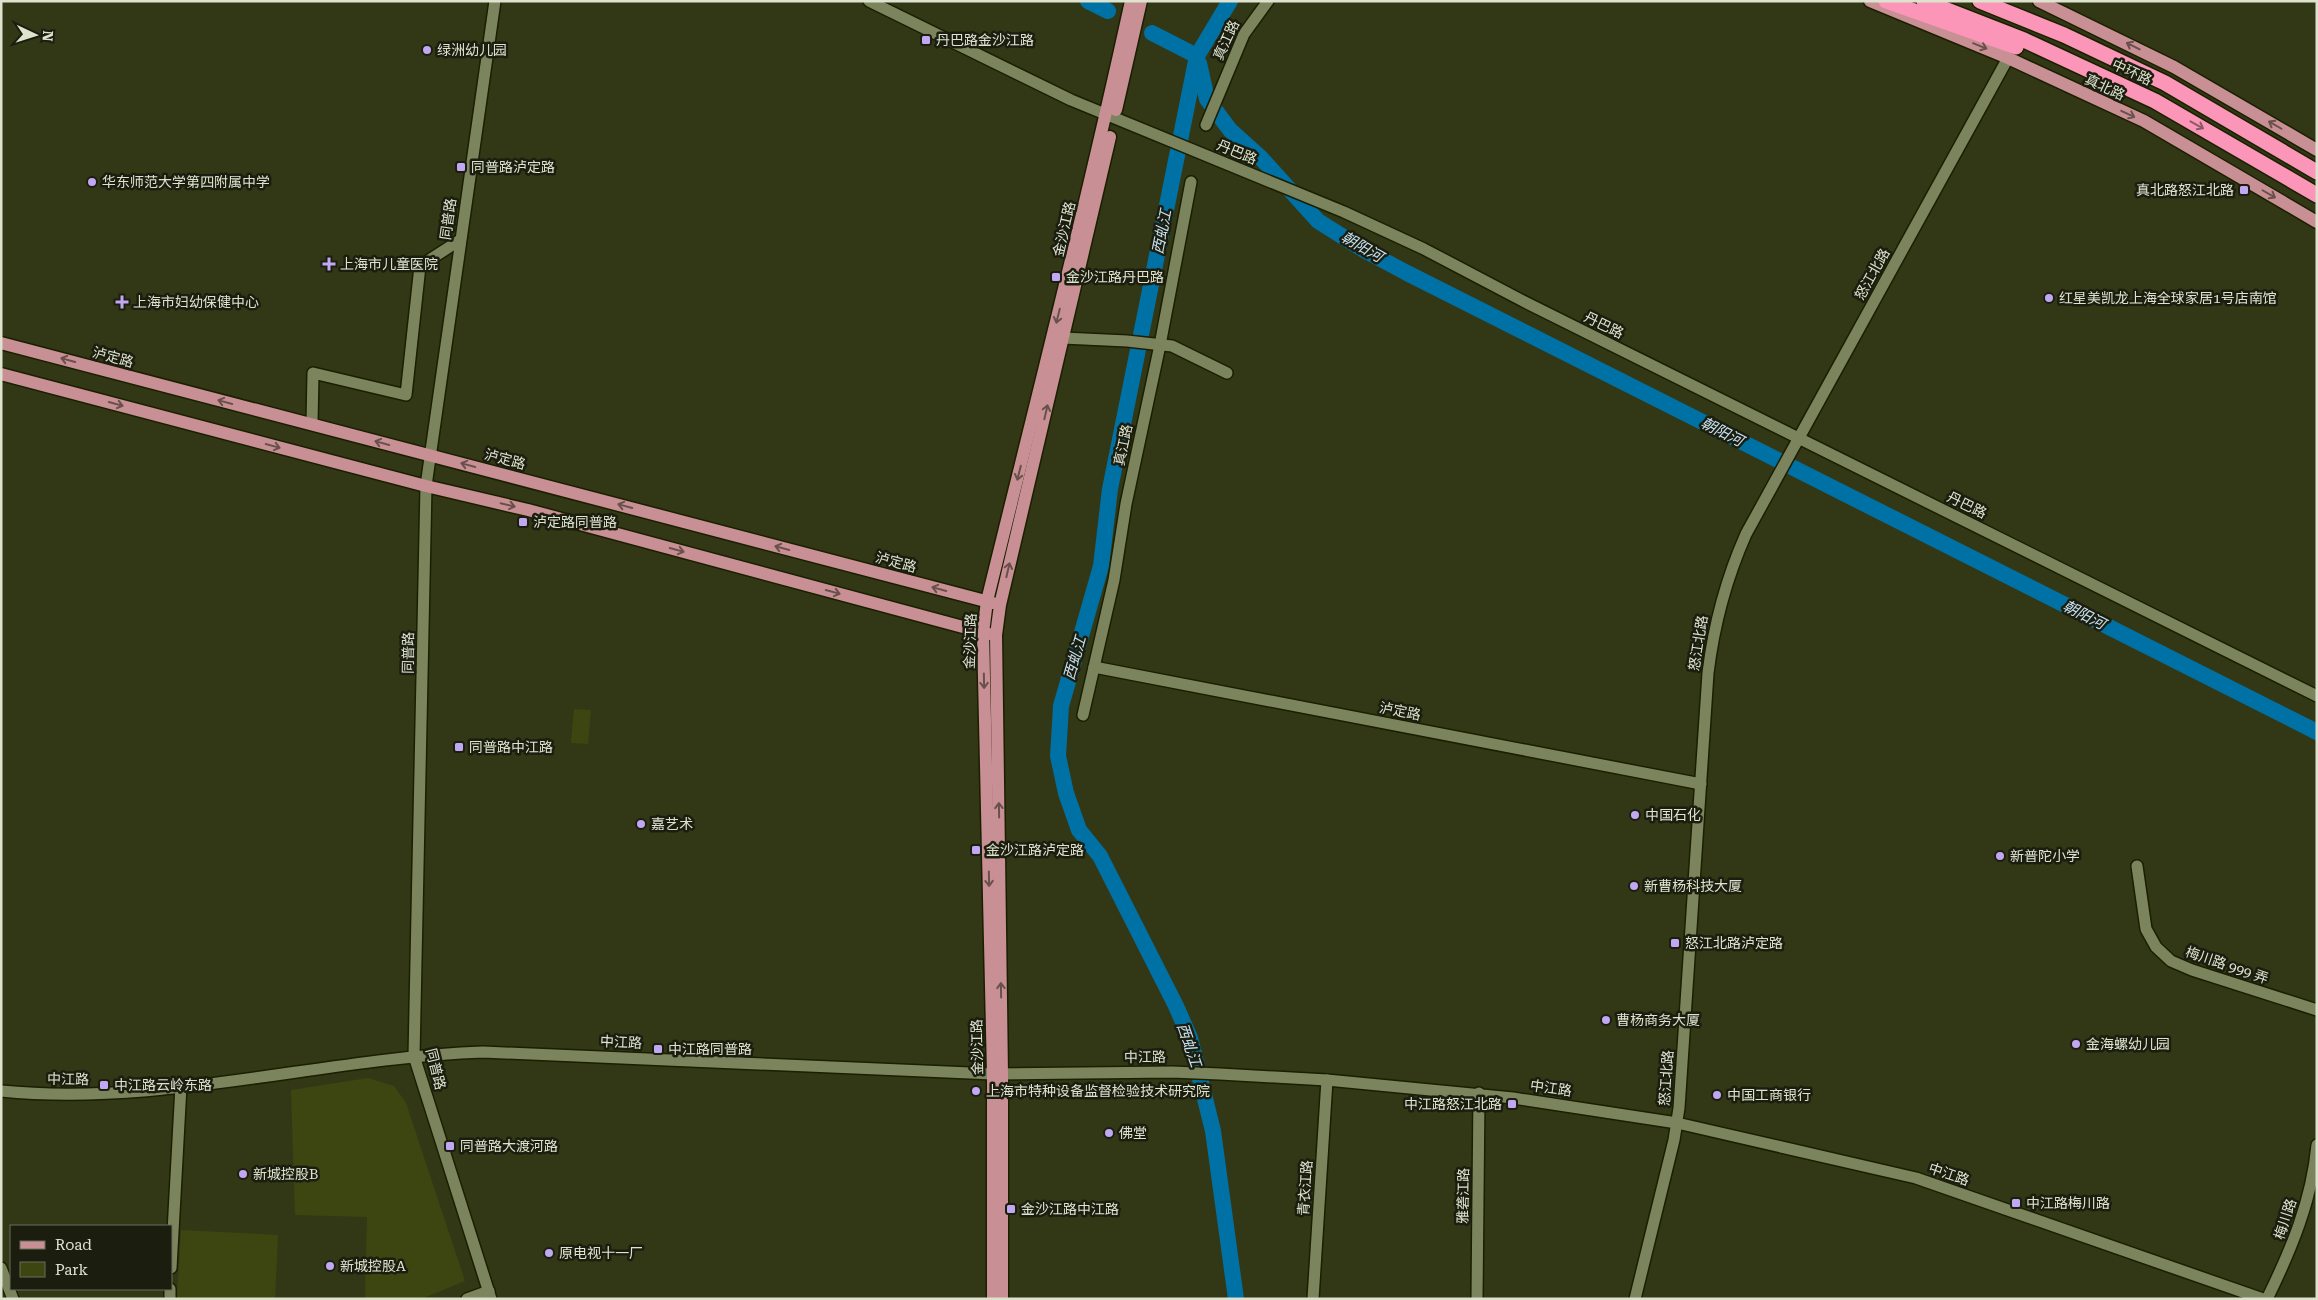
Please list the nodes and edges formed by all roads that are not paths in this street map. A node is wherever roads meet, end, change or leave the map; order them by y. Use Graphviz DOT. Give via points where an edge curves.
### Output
graph roads {
  1 [pos="495,1"];
  2 [pos="869,1"];
  3 [pos="1131,1"];
  4 [pos="1141,1"];
  5 [pos="1268,1"];
  6 [pos="1870,1"];
  7 [pos="1886,1"];
  8 [pos="1924,1"];
  9 [pos="1980,1"];
  10 [pos="2003,1"];
  11 [pos="2038,1"];
  12 [pos="2064,35"];
  13 [pos="2008,58"];
  14 [pos="2155,101"];
  15 [pos="1110,117"];
  16 [pos="1206,124"];
  17 [pos="2317,150"];
  18 [pos="2317,172"];
  19 [pos="1191,182"];
  20 [pos="2317,195"];
  21 [pos="2317,222"];
  22 [pos="460,240"];
  23 [pos="1063,338"];
  24 [pos="1,343"];
  25 [pos="1158,344"];
  26 [pos="1227,373"];
  27 [pos="1,374"];
  28 [pos="312,424"];
  29 [pos="1799,438"];
  30 [pos="429,455"];
  31 [pos="426,486"];
  32 [pos="986,601"];
  33 [pos="1000,604"];
  34 [pos="983,633"];
  35 [pos="996,636"];
  36 [pos="1094,667"];
  37 [pos="2317,696"];
  38 [pos="1083,715"];
  39 [pos="1701,784"];
  40 [pos="2137,866"];
  41 [pos="2317,1010"];
  42 [pos="414,1056"];
  43 [pos="998,1074"];
  44 [pos="1328,1080"];
  45 [pos="181,1086"];
  46 [pos="1,1091"];
  47 [pos="1479,1094"];
  48 [pos="1678,1123"];
  49 [pos="2317,1146"];
  50 [pos="172,1250"];
  51 [pos="1,1268"];
  52 [pos="490,1295"];
  53 [pos="13,1299"];
  54 [pos="467,1299"];
  55 [pos="993,1299"];
  56 [pos="1002,1299"];
  57 [pos="1313,1299"];
  58 [pos="1477,1299"];
  59 [pos="1635,1299"];
  60 [pos="2263,1299"];
  61 [pos="2267,1299"];
  1 -- 22 [label="street, 同普路"];
  2 -- 15 [label="street, 丹巴路"];
  3 -- 15 [label="main road, 金沙江路"];
  4 -- 15 [label="main road, 金沙江路"];
  5 -- 16 [label="street, 真江路" via="1244,34"];
  6 -- 13 [label="main road, 真北路, one-way"];
  7 -- 14 [label="highway"];
  8 -- 14 [label="highway, 中环路" via="2024,40"];
  9 -- 12 [label="highway, 中环路"];
  10 -- 12 [label="highway"];
  17 -- 11 [label="main road, one-way" via="2174,67"];
  12 -- 18 [label="highway, 中环路" via="2164,83"];
  13 -- 21 [label="main road, 真北路, one-way" via="2144,121"];
  13 -- 29 [label="street, 怒江北路"];
  14 -- 20 [label="highway, 中环路, one-way"];
  15 -- 23 [label="main road, 金沙江路"];
  15 -- 29 [label="street, 丹巴路" via="1344,212 1424,249"];
  15 -- 32 [label="main road, 金沙江路, one-way"];
  19 -- 25 [label="street, 真江路"];
  22 -- 28 [label="street" via="420,266 406,395 313,373"];
  22 -- 30 [label="street, 同普路"];
  23 -- 25 [label="street"];
  33 -- 23 [label="main road, 金沙江路, one-way"];
  28 -- 24 [label="main road, 泸定路, one-way"];
  25 -- 26 [label="street" via="1172,346"];
  25 -- 36 [label="street, 真江路" via="1114,580"];
  27 -- 31 [label="main road, one-way"];
  30 -- 28 [label="main road, 泸定路, one-way"];
  29 -- 37 [label="street, 丹巴路"];
  29 -- 39 [label="street, 怒江北路" via="1746,534 1721,600 1708,673"];
  30 -- 31 [label="street, 同普路"];
  32 -- 30 [label="main road, 泸定路, one-way"];
  31 -- 34 [label="main road, one-way" via="528,510"];
  31 -- 42 [label="street, 同普路"];
  32 -- 33 [label="main road, 泸定路"];
  32 -- 34 [label="main road, 金沙江路"];
  33 -- 35 [label="main road, 金沙江路"];
  34 -- 35 [label="main road"];
  34 -- 43 [label="main road, 金沙江路, one-way"];
  43 -- 35 [label="main road, 金沙江路, one-way"];
  36 -- 38 [label="street, 真江路"];
  36 -- 39 [label="street, 泸定路"];
  39 -- 48 [label="street, 怒江北路"];
  40 -- 41 [label="street, 梅川路 999 弄" via="2146,929 2162,954 2192,970"];
  42 -- 43 [label="street, 中江路" via="539,1053"];
  42 -- 45 [label="street, 中江路"];
  42 -- 52 [label="street, 同普路"];
  43 -- 44 [label="street, 中江路" via="1172,1072"];
  43 -- 55 [label="main road, 金沙江路"];
  43 -- 56 [label="main road, 金沙江路"];
  44 -- 47 [label="street, 中江路"];
  44 -- 57 [label="street, 青衣江路"];
  45 -- 46 [label="street, 中江路" via="105,1095"];
  45 -- 50 [label="street"];
  47 -- 48 [label="street, 中江路"];
  47 -- 58 [label="street, 雅砻江路"];
  48 -- 59 [label="street, 怒江北路"];
  48 -- 60 [label="street, 中江路" via="1916,1178"];
  49 -- 61 [label="street, 梅川路" via="2307,1202 2288,1255"];
  51 -- 53 [label="street"];
  52 -- 54 [label="street"];
}
